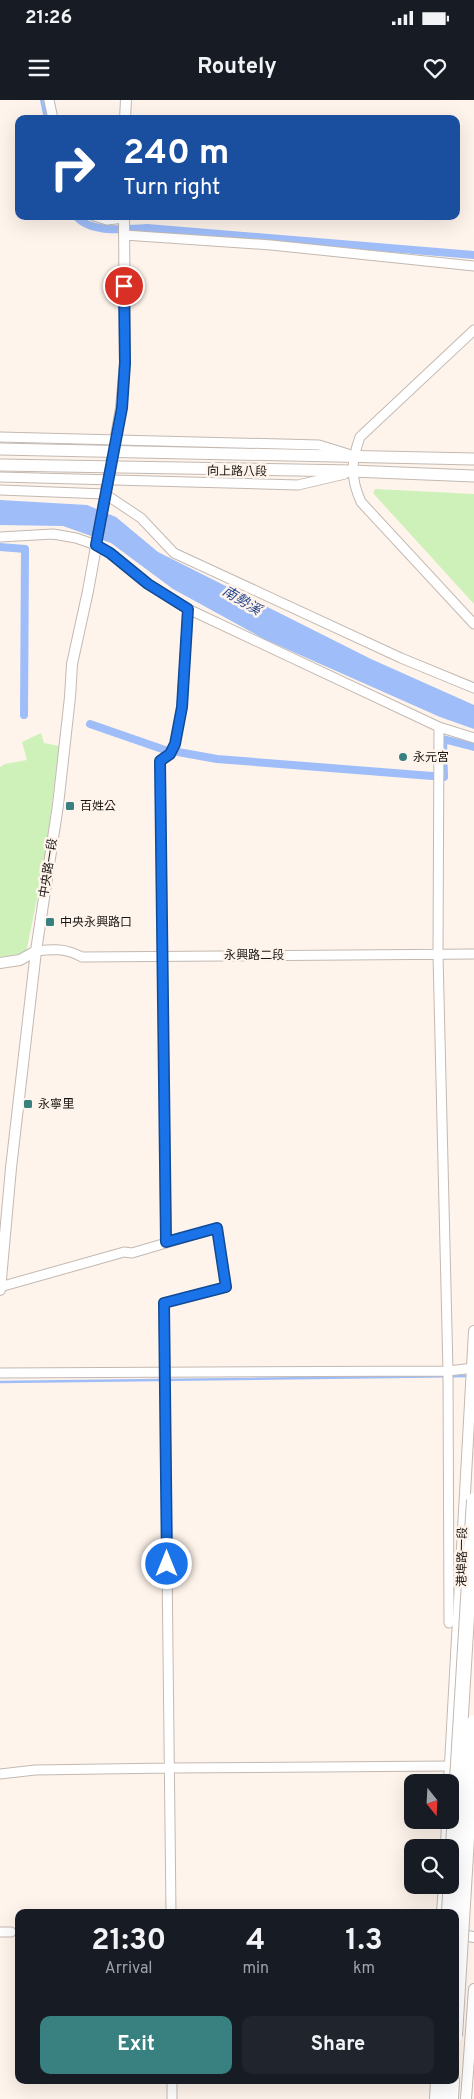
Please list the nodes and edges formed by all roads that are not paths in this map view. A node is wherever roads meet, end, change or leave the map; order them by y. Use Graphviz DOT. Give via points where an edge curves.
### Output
graph roads {
  1 [pos="49,100"];
  2 [pos="126,100"];
  3 [pos="51,115"];
  4 [pos="125,115"];
  5 [pos="124,220"];
  6 [pos="124,234"];
  7 [pos="474,266"];
  8 [pos="474,330"];
  9 [pos="0,437"];
  10 [pos="114,445"];
  11 [pos="0,449"];
  12 [pos="353,456"];
  13 [pos="474,459"];
  14 [pos="0,467"];
  15 [pos="352,471"];
  16 [pos="109,473"];
  17 [pos="474,476"];
  18 [pos="0,477"];
  19 [pos="0,490"];
  20 [pos="105,494"];
  21 [pos="0,537"];
  22 [pos="96,541"];
  23 [pos="188,609"];
  24 [pos="474,624"];
  25 [pos="474,688"];
  26 [pos="439,727"];
  27 [pos="474,738"];
  28 [pos="36,951"];
  29 [pos="474,954"];
  30 [pos="438,955"];
  31 [pos="162,956"];
  32 [pos="0,964"];
  33 [pos="166,1242"];
  34 [pos="0,1288"];
  35 [pos="474,1331"];
  36 [pos="473,1368"];
  37 [pos="448,1371"];
  38 [pos="0,1372"];
  39 [pos="166,1372"];
  40 [pos="474,1500"];
  41 [pos="474,1532"];
  42 [pos="461,1588"];
  43 [pos="449,1623"];
  44 [pos="474,1722"];
  45 [pos="450,1766"];
  46 [pos="170,1768"];
  47 [pos="0,1774"];
  48 [pos="450,1774"];
  49 [pos="443,1894"];
  50 [pos="171,1909"];
  51 [pos="442,1909"];
  52 [pos="449,1909"];
  53 [pos="0,1932"];
  54 [pos="11,1932"];
  55 [pos="459,1934"];
  56 [pos="474,1936"];
  57 [pos="459,1970"];
  58 [pos="474,1989"];
  59 [pos="172,2084"];
  60 [pos="432,2084"];
  61 [pos="438,2084"];
  62 [pos="452,2084"];
  63 [pos="172,2099"];
  64 [pos="431,2099"];
  65 [pos="437,2099"];
  66 [pos="451,2099"];
  67 [pos="466,2099"];
  1 -- 3 [label="street"];
  2 -- 4 [label="street"];
  5 -- 6 [label="street"];
  6 -- 7 [label="street"];
  6 -- 10 [label="street" via="125,363 122,408"];
  8 -- 12 [label="street" via="360,437"];
  9 -- 10 [label="street"];
  10 -- 11 [label="main road, 向上路八段"];
  10 -- 12 [label="main road, 向上路八段"];
  10 -- 16 [label="street"];
  12 -- 13 [label="main road, 向上路八段"];
  12 -- 15 [label="street"];
  14 -- 16 [label="main road, 向上路八段"];
  14 -- 18 [label="street"];
  15 -- 16 [label="main road, 向上路八段"];
  15 -- 17 [label="main road, 向上路八段"];
  15 -- 24 [label="street" via="361,502"];
  16 -- 18 [label="street"];
  16 -- 20 [label="street"];
  19 -- 20 [label="street"];
  20 -- 22 [label="street, 中央路一段"];
  20 -- 25 [label="street" via="141,518 174,553 401,658"];
  21 -- 22 [label="street" via="53,534"];
  22 -- 23 [label="street" via="148,584"];
  22 -- 28 [label="street, 中央路一段" via="72,664 58,805"];
  23 -- 26 [label="street"];
  23 -- 31 [label="street" via="182,707 177,735 170,754 160,761"];
  26 -- 27 [label="street"];
  26 -- 30 [label="street"];
  28 -- 31 [label="street, 永興路二段" via="60,948 82,956"];
  28 -- 32 [label="street" via="20,960"];
  28 -- 34 [label="street, 中央路一段"];
  29 -- 30 [label="street, 永興路二段"];
  30 -- 31 [label="street, 永興路二段"];
  30 -- 37 [label="street"];
  31 -- 33 [label="street"];
  33 -- 34 [label="street"];
  33 -- 39 [label="street" via="217,1228 226,1287 164,1303"];
  35 -- 36 [label="street, 港埠路一段"];
  36 -- 37 [label="street"];
  36 -- 42 [label="street, 港埠路一段"];
  37 -- 39 [label="street"];
  37 -- 43 [label="street"];
  38 -- 39 [label="street"];
  39 -- 46 [label="street"];
  40 -- 52 [label="highway, bridge"];
  41 -- 42 [label="street"];
  42 -- 45 [label="street, 港埠路一段"];
  44 -- 57 [label="highway, bridge"];
  45 -- 46 [label="street"];
  45 -- 48 [label="street, 港埠路一段"];
  46 -- 47 [label="street" via="35,1770"];
  46 -- 50 [label="street"];
  49 -- 51 [label="street"];
  53 -- 54 [label="street"];
  55 -- 56 [label="street"];
  58 -- 67 [label="street"];
  59 -- 63 [label="street"];
  60 -- 64 [label="street"];
  61 -- 65 [label="highway"];
  62 -- 66 [label="highway"];
}
